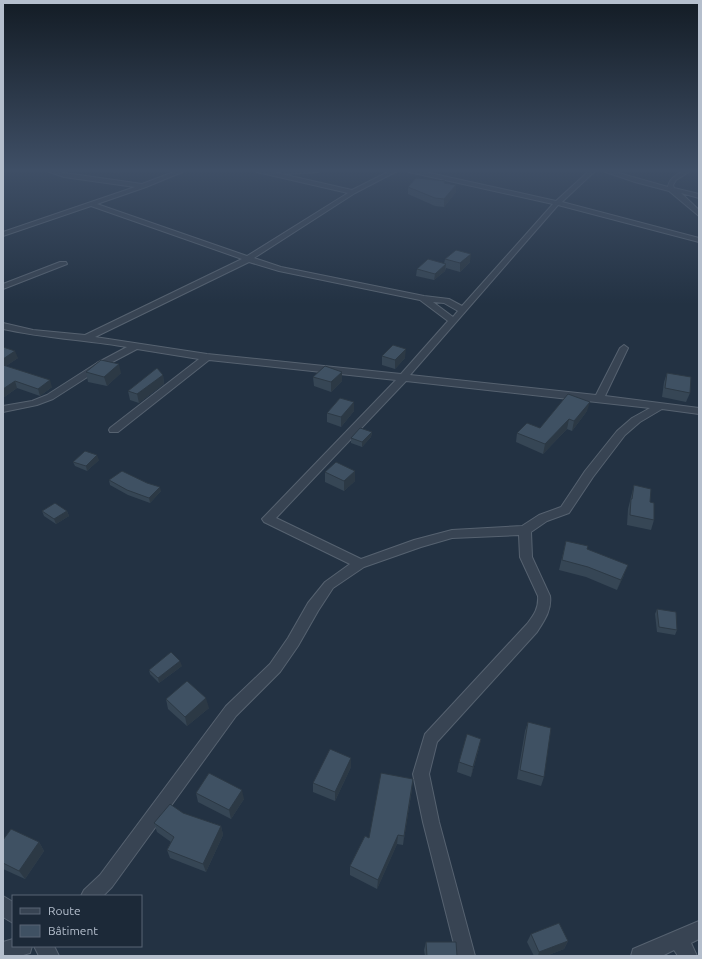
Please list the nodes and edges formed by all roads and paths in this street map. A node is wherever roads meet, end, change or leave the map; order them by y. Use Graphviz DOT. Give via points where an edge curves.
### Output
graph roads {
  1 [pos="59,215"];
  2 [pos="122,215"];
  3 [pos="317,215"];
  4 [pos="547,215"];
  5 [pos="602,215"];
  6 [pos="3,234"];
  7 [pos="699,240"];
  8 [pos="248,259"];
  9 [pos="63,264"];
  10 [pos="3,287"];
  11 [pos="423,298"];
  12 [pos="462,310"];
  13 [pos="453,321"];
  14 [pos="3,326"];
  15 [pos="86,338"];
  16 [pos="135,346"];
  17 [pos="624,348"];
  18 [pos="207,357"];
  19 [pos="403,378"];
  20 [pos="599,398"];
  21 [pos="660,406"];
  22 [pos="3,409"];
  23 [pos="699,411"];
  24 [pos="114,430"];
  25 [pos="525,530"];
  26 [pos="360,564"];
  27 [pos="91,895"];
  28 [pos="3,905"];
  29 [pos="12,913"];
  30 [pos="699,930"];
  31 [pos="678,939"];
  32 [pos="19,947"];
  33 [pos="44,947"];
  34 [pos="3,951"];
  35 [pos="50,956"];
  36 [pos="466,956"];
  37 [pos="640,956"];
  38 [pos="688,956"];
  1 -- 6 [label="street"];
  2 -- 8 [label="street"];
  3 -- 8 [label="street"];
  4 -- 12 [label="street"];
  5 -- 7 [label="street"];
  8 -- 11 [label="street" via="290,271"];
  8 -- 15 [label="street"];
  9 -- 10 [label="street"];
  11 -- 12 [label="street" via="440,299"];
  11 -- 13 [label="street"];
  12 -- 13 [label="street"];
  13 -- 19 [label="street"];
  14 -- 15 [label="street" via="33,333"];
  15 -- 16 [label="street"];
  16 -- 18 [label="street"];
  16 -- 22 [label="street" via="50,397"];
  17 -- 20 [label="street"];
  18 -- 19 [label="street"];
  18 -- 24 [label="street"];
  19 -- 20 [label="street"];
  19 -- 26 [label="street" via="268,519"];
  20 -- 21 [label="street"];
  21 -- 23 [label="street"];
  21 -- 25 [label="street" via="636,420 621,433 565,510 543,518"];
  25 -- 26 [label="street" via="452,534 418,542"];
  25 -- 36 [label="street" via="527,562 543,593 546,605 532,628 430,739 421,774"];
  26 -- 27 [label="street" via="329,585 275,668 231,711 106,881"];
  28 -- 29 [label="street"];
  30 -- 31 [label="street"];
  31 -- 37 [label="street"];
  31 -- 38 [label="street"];
  32 -- 34 [label="street"];
  33 -- 35 [label="street"];
}
